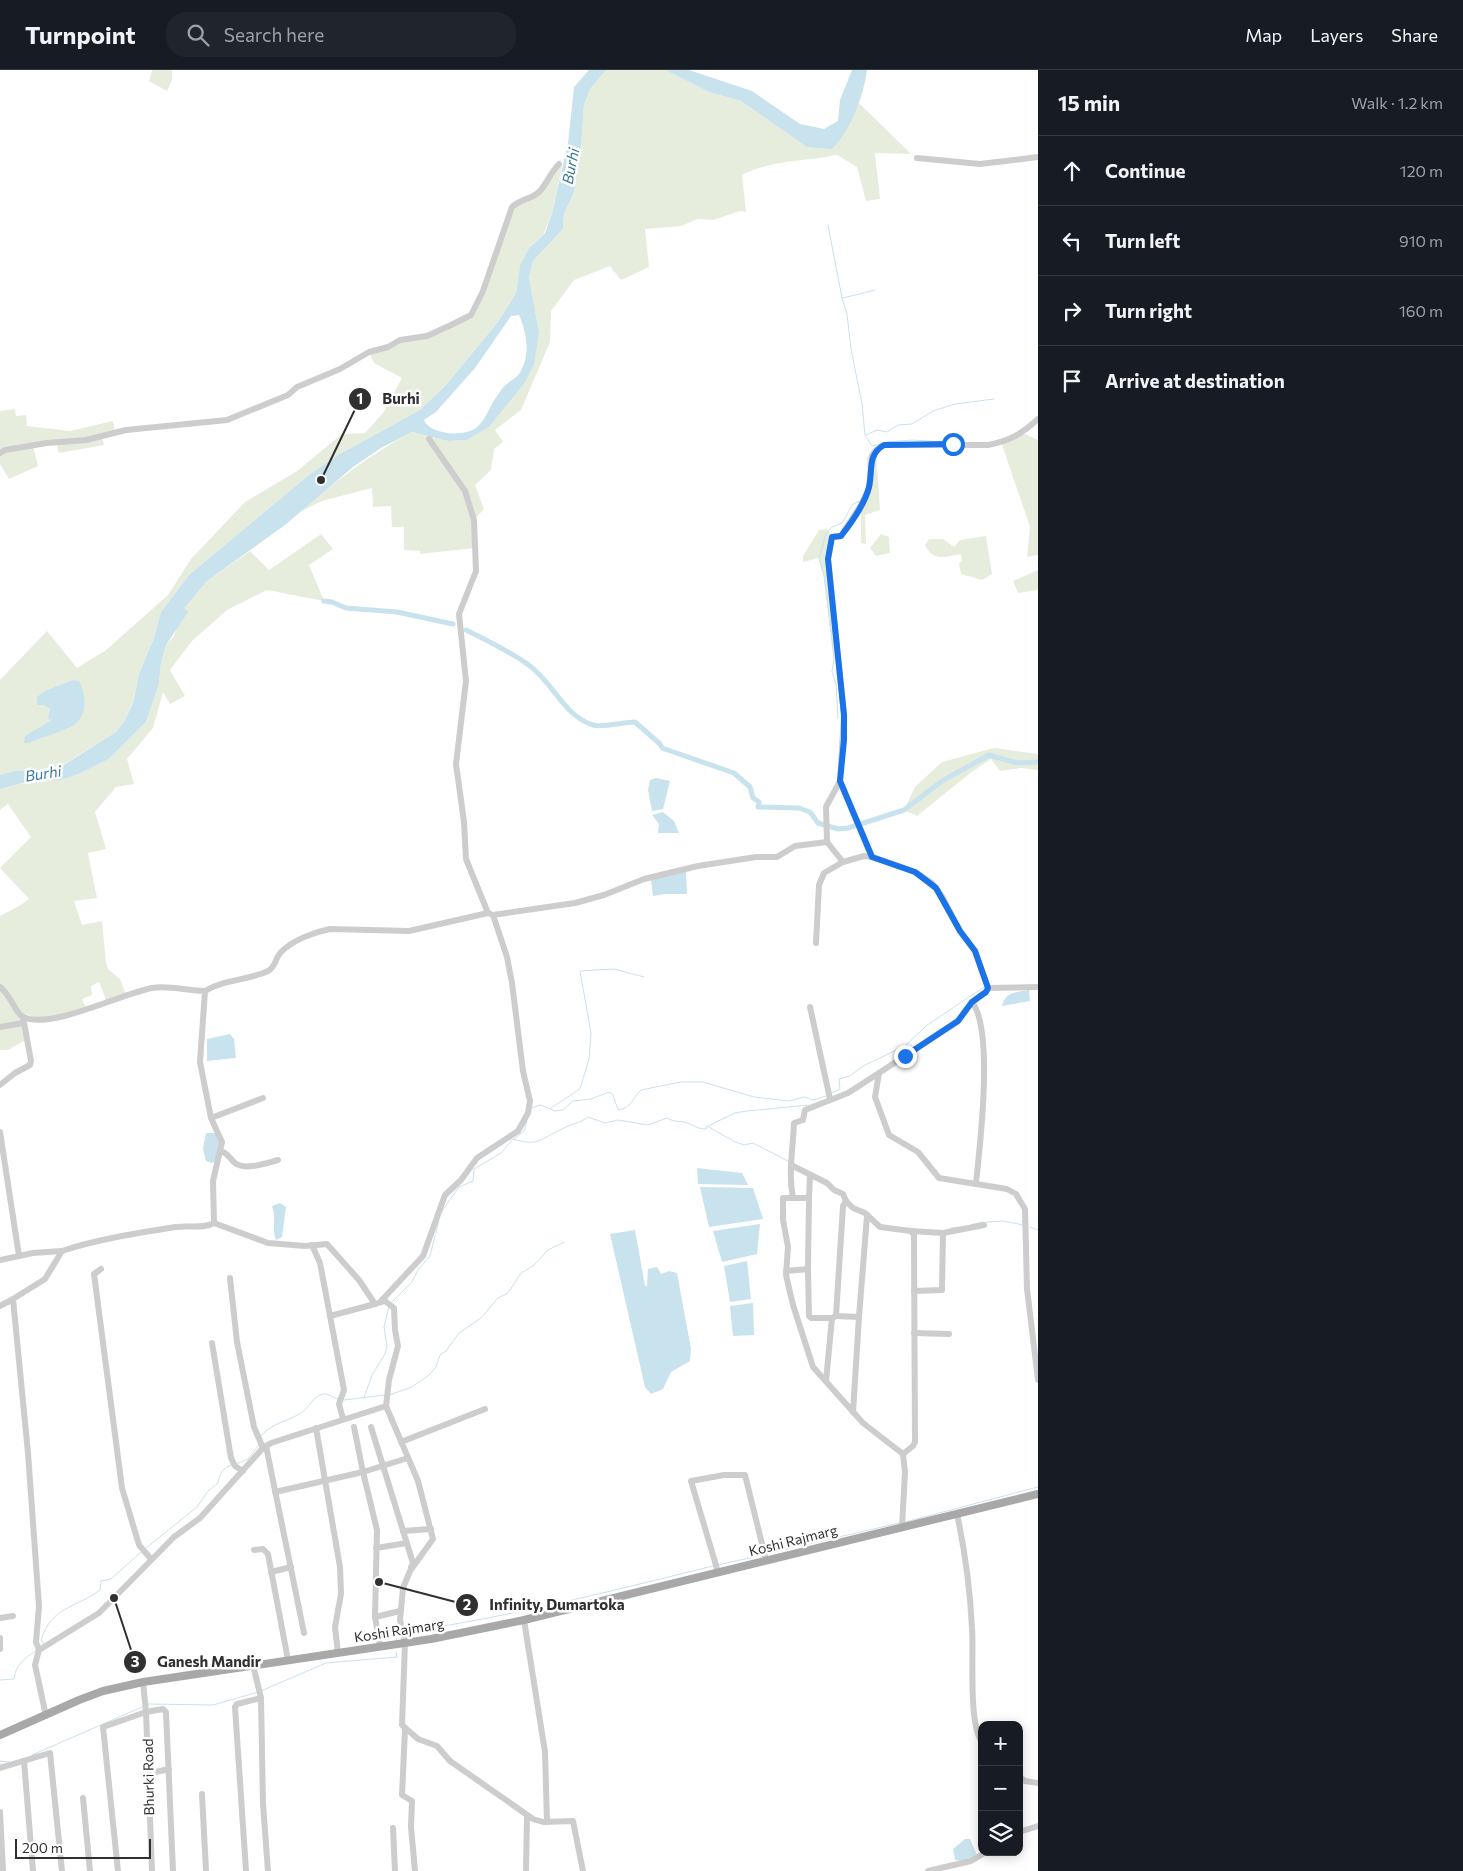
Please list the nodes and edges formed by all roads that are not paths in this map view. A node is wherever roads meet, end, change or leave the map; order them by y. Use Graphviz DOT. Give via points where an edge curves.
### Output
graph roads {
  1 [pos="1038,157"];
  2 [pos="918,158"];
  3 [pos="559,164"];
  4 [pos="1038,419"];
  5 [pos="429,439"];
  6 [pos="0,453"];
  7 [pos="840,781"];
  8 [pos="828,842"];
  9 [pos="872,857"];
  10 [pos="843,862"];
  11 [pos="490,914"];
  12 [pos="816,943"];
  13 [pos="0,987"];
  14 [pos="1038,987"];
  15 [pos="988,988"];
  16 [pos="205,991"];
  17 [pos="972,1002"];
  18 [pos="810,1007"];
  19 [pos="23,1020"];
  20 [pos="0,1027"];
  21 [pos="879,1073"];
  22 [pos="0,1085"];
  23 [pos="830,1096"];
  24 [pos="263,1098"];
  25 [pos="211,1118"];
  26 [pos="0,1132"];
  27 [pos="221,1151"];
  28 [pos="278,1160"];
  29 [pos="791,1165"];
  30 [pos="810,1175"];
  31 [pos="976,1182"];
  32 [pos="792,1198"];
  33 [pos="809,1198"];
  34 [pos="846,1201"];
  35 [pos="867,1216"];
  36 [pos="214,1223"];
  37 [pos="984,1225"];
  38 [pos="911,1230"];
  39 [pos="943,1233"];
  40 [pos="312,1245"];
  41 [pos="62,1251"];
  42 [pos="19,1256"];
  43 [pos="0,1260"];
  44 [pos="101,1269"];
  45 [pos="808,1269"];
  46 [pos="786,1271"];
  47 [pos="230,1278"];
  48 [pos="914,1291"];
  49 [pos="13,1299"];
  50 [pos="384,1303"];
  51 [pos="0,1306"];
  52 [pos="330,1316"];
  53 [pos="834,1317"];
  54 [pos="859,1317"];
  55 [pos="914,1333"];
  56 [pos="949,1334"];
  57 [pos="212,1343"];
  58 [pos="1038,1380"];
  59 [pos="826,1381"];
  60 [pos="386,1406"];
  61 [pos="485,1409"];
  62 [pos="853,1412"];
  63 [pos="343,1419"];
  64 [pos="354,1427"];
  65 [pos="371,1427"];
  66 [pos="316,1428"];
  67 [pos="401,1442"];
  68 [pos="262,1445"];
  69 [pos="903,1454"];
  70 [pos="408,1458"];
  71 [pos="383,1466"];
  72 [pos="243,1470"];
  73 [pos="363,1472"];
  74 [pos="325,1482"];
  75 [pos="275,1492"];
  76 [pos="1038,1494"];
  77 [pos="957,1514"];
  78 [pos="902,1527"];
  79 [pos="431,1529"];
  80 [pos="403,1531"];
  81 [pos="406,1543"];
  82 [pos="376,1548"];
  83 [pos="254,1550"];
  84 [pos="151,1560"];
  85 [pos="766,1560"];
  86 [pos="291,1567"];
  87 [pos="410,1571"];
  88 [pos="271,1572"];
  89 [pos="718,1572"];
  90 [pos="400,1611"];
  91 [pos="13,1616"];
  92 [pos="375,1617"];
  93 [pos="0,1618"];
  94 [pos="524,1620"];
  95 [pos="304,1633"];
  96 [pos="0,1638"];
  97 [pos="405,1643"];
  98 [pos="380,1646"];
  99 [pos="38,1648"];
  100 [pos="0,1649"];
  101 [pos="338,1653"];
  102 [pos="288,1660"];
  103 [pos="254,1666"];
  104 [pos="143,1682"];
  105 [pos="260,1693"];
  106 [pos="146,1708"];
  107 [pos="46,1716"];
  108 [pos="404,1729"];
  109 [pos="0,1735"];
  110 [pos="978,1736"];
  111 [pos="24,1762"];
  112 [pos="0,1768"];
  113 [pos="169,1769"];
  114 [pos="147,1774"];
  115 [pos="1023,1779"];
  116 [pos="1038,1783"];
  117 [pos="202,1794"];
  118 [pos="83,1798"];
  119 [pos="0,1812"];
  120 [pos="527,1815"];
  121 [pos="547,1822"];
  122 [pos="1038,1826"];
  123 [pos="393,1828"];
  124 [pos="1023,1831"];
  125 [pos="979,1856"];
  126 [pos="932,1870"];
  127 [pos="3,1871"];
  128 [pos="33,1871"];
  129 [pos="62,1871"];
  130 [pos="90,1871"];
  131 [pos="118,1871"];
  132 [pos="152,1871"];
  133 [pos="173,1871"];
  134 [pos="206,1871"];
  135 [pos="246,1871"];
  136 [pos="268,1871"];
  137 [pos="395,1871"];
  138 [pos="415,1871"];
  139 [pos="526,1871"];
  140 [pos="583,1871"];
  1 -- 2 [label="street" via="980,164"];
  3 -- 6 [label="street" via="540,191 512,207 483,291 471,315 427,336 400,340 369,352 340,369 297,387 288,395 227,420 126,430 86,440 47,442"];
  4 -- 7 [label="street" via="1023,433 988,445 884,445 872,455 869,488 861,505 841,536 832,537 829,544 844,715"];
  5 -- 11 [label="street" via="465,491 474,520 476,570 458,614 466,681 456,764 466,859"];
  7 -- 8 [label="street" via="826,807"];
  7 -- 9 [label="street"];
  8 -- 10 [label="street"];
  8 -- 11 [label="street" via="795,846 777,857 698,866 644,879 575,903"];
  9 -- 10 [label="street"];
  9 -- 15 [label="street" via="915,872 936,888 975,951"];
  10 -- 12 [label="street" via="824,873 819,885"];
  11 -- 16 [label="street" via="419,930 318,931 282,951 268,971 220,983"];
  11 -- 50 [label="street" via="507,957 530,1101 528,1114 518,1131 477,1158 445,1195 423,1256"];
  13 -- 19 [label="street" via="10,995"];
  14 -- 15 [label="street"];
  15 -- 17 [label="street"];
  16 -- 19 [label="street" via="153,988 50,1019"];
  16 -- 25 [label="street" via="200,1062"];
  17 -- 21 [label="street" via="958,1021"];
  17 -- 31 [label="street" via="978,1010 983,1060 982,1133"];
  18 -- 23 [label="street"];
  19 -- 20 [label="street"];
  19 -- 22 [label="street" via="31,1053 30,1065"];
  21 -- 23 [label="street" via="848,1093"];
  21 -- 31 [label="street" via="875,1097 889,1135 918,1152 939,1178"];
  23 -- 29 [label="street" via="805,1110 803,1120 794,1123"];
  24 -- 25 [label="street"];
  25 -- 27 [label="street" via="221,1140"];
  26 -- 42 [label="street"];
  27 -- 28 [label="street" via="242,1166"];
  27 -- 36 [label="street" via="212,1181"];
  29 -- 30 [label="street"];
  29 -- 32 [label="street"];
  30 -- 33 [label="street"];
  30 -- 34 [label="street" via="828,1182 843,1194"];
  31 -- 58 [label="street" via="1007,1189 1016,1194 1025,1209 1027,1288"];
  32 -- 33 [label="street"];
  32 -- 46 [label="street" via="783,1198 788,1247"];
  33 -- 45 [label="street"];
  34 -- 35 [label="street"];
  34 -- 53 [label="street"];
  35 -- 38 [label="street" via="880,1227"];
  35 -- 54 [label="street"];
  36 -- 40 [label="street" via="268,1243"];
  36 -- 41 [label="street" via="84,1244"];
  37 -- 39 [label="street"];
  38 -- 39 [label="street"];
  38 -- 48 [label="street" via="914,1235"];
  39 -- 48 [label="street" via="942,1290"];
  40 -- 50 [label="street" via="330,1246"];
  40 -- 52 [label="street" via="320,1263"];
  41 -- 42 [label="street"];
  41 -- 49 [label="street" via="44,1279"];
  42 -- 43 [label="street"];
  44 -- 84 [label="street" via="94,1274 122,1488 143,1551"];
  45 -- 46 [label="street"];
  45 -- 53 [label="street" via="809,1316"];
  46 -- 59 [label="street" via="792,1305 813,1367"];
  47 -- 68 [label="street" via="254,1427"];
  48 -- 55 [label="street"];
  49 -- 51 [label="street"];
  49 -- 99 [label="street" via="30,1472 39,1606"];
  50 -- 52 [label="street"];
  50 -- 60 [label="street" via="395,1311 398,1346"];
  52 -- 63 [label="street" via="344,1390 339,1404"];
  53 -- 54 [label="street"];
  53 -- 59 [label="street"];
  54 -- 62 [label="street"];
  55 -- 56 [label="street"];
  55 -- 69 [label="street" via="915,1442"];
  57 -- 72 [label="street" via="234,1465"];
  59 -- 62 [label="street"];
  60 -- 63 [label="street"];
  60 -- 67 [label="street"];
  61 -- 67 [label="street"];
  62 -- 69 [label="street"];
  63 -- 66 [label="street"];
  64 -- 73 [label="street"];
  65 -- 71 [label="street"];
  66 -- 68 [label="street"];
  66 -- 74 [label="street"];
  67 -- 70 [label="street"];
  68 -- 72 [label="street"];
  68 -- 75 [label="street"];
  69 -- 78 [label="street"];
  70 -- 71 [label="street"];
  70 -- 79 [label="street" via="423,1496"];
  71 -- 73 [label="street"];
  71 -- 80 [label="street"];
  72 -- 84 [label="street" via="200,1518 174,1536"];
  73 -- 74 [label="street"];
  73 -- 82 [label="street" via="376,1530"];
  74 -- 75 [label="street"];
  74 -- 101 [label="street" via="340,1567 342,1594 335,1627"];
  75 -- 86 [label="street"];
  76 -- 77 [label="main road, Koshi Rajmarg"];
  77 -- 78 [label="main road, Koshi Rajmarg"];
  77 -- 110 [label="street" via="966,1555 974,1716"];
  78 -- 85 [label="main road, Koshi Rajmarg"];
  79 -- 80 [label="street"];
  79 -- 87 [label="street" via="433,1539"];
  80 -- 81 [label="street"];
  81 -- 82 [label="street"];
  81 -- 87 [label="street" via="413,1563"];
  82 -- 92 [label="street"];
  83 -- 88 [label="street" via="266,1550"];
  84 -- 99 [label="street" via="99,1612"];
  85 -- 89 [label="main road, Koshi Rajmarg"];
  85 -- 89 [label="street" via="745,1475 691,1481"];
  86 -- 88 [label="street"];
  86 -- 95 [label="street"];
  87 -- 90 [label="street" via="403,1588"];
  88 -- 102 [label="street"];
  89 -- 94 [label="main road, Koshi Rajmarg"];
  90 -- 92 [label="street"];
  90 -- 97 [label="street"];
  91 -- 93 [label="street"];
  92 -- 98 [label="street"];
  94 -- 97 [label="main road, Koshi Rajmarg"];
  94 -- 121 [label="street" via="544,1743"];
  96 -- 100 [label="street"];
  97 -- 98 [label="main road, Koshi Rajmarg"];
  97 -- 108 [label="street"];
  98 -- 101 [label="main road, Koshi Rajmarg"];
  99 -- 107 [label="street" via="35,1665"];
  101 -- 102 [label="main road, Koshi Rajmarg"];
  102 -- 103 [label="main road, Koshi Rajmarg"];
  103 -- 104 [label="main road, Koshi Rajmarg"];
  103 -- 105 [label="street"];
  104 -- 106 [label="street, Bhurki Road"];
  104 -- 107 [label="main road, Koshi Rajmarg" via="103,1691"];
  105 -- 135 [label="street" via="235,1707"];
  105 -- 136 [label="street"];
  106 -- 113 [label="street" via="165,1710"];
  106 -- 114 [label="street, Bhurki Road"];
  106 -- 131 [label="street" via="103,1727"];
  107 -- 109 [label="main road, Koshi Rajmarg"];
  108 -- 120 [label="street" via="437,1746 450,1761"];
  108 -- 138 [label="street" via="402,1795 412,1801"];
  111 -- 112 [label="street"];
  111 -- 128 [label="street"];
  111 -- 129 [label="street" via="48,1753 51,1755"];
  113 -- 114 [label="street"];
  113 -- 133 [label="street"];
  114 -- 132 [label="street, Bhurki Road"];
  115 -- 116 [label="street"];
  117 -- 134 [label="street"];
  118 -- 130 [label="street"];
  119 -- 127 [label="street"];
  120 -- 121 [label="street"];
  120 -- 139 [label="street"];
  121 -- 140 [label="street" via="574,1822"];
  122 -- 124 [label="street"];
  123 -- 137 [label="street"];
  125 -- 126 [label="street"];
}
